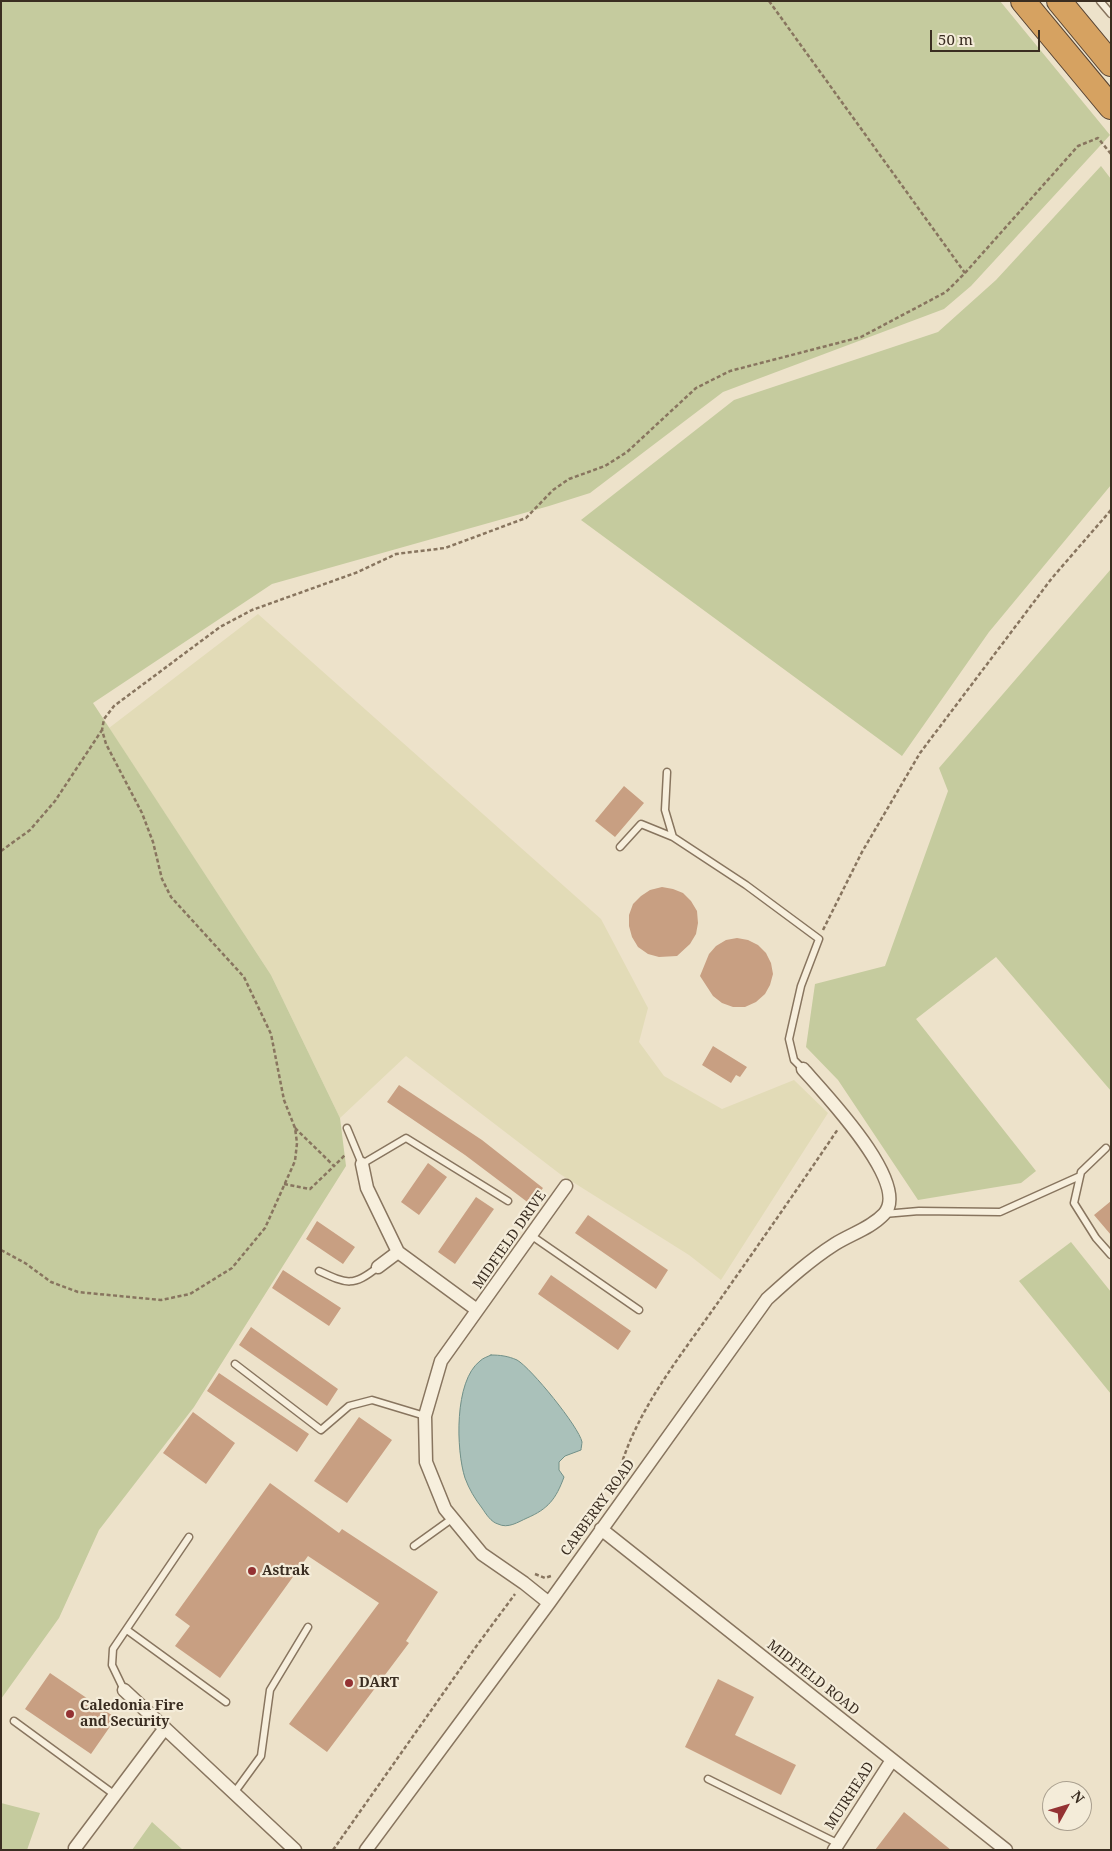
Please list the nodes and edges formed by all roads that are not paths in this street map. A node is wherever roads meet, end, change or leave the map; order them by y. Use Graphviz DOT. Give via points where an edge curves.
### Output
graph roads {
  1 [pos="1023,1"];
  2 [pos="1059,1"];
  3 [pos="1100,1"];
  4 [pos="1111,14"];
  5 [pos="1111,64"];
  6 [pos="1111,107"];
  7 [pos="667,772"];
  8 [pos="673,837"];
  9 [pos="620,847"];
  10 [pos="803,1069"];
  11 [pos="347,1128"];
  12 [pos="1106,1148"];
  13 [pos="362,1164"];
  14 [pos="1080,1176"];
  15 [pos="566,1186"];
  16 [pos="508,1201"];
  17 [pos="884,1214"];
  18 [pos="532,1236"];
  19 [pos="398,1252"];
  20 [pos="1111,1255"];
  21 [pos="378,1267"];
  22 [pos="319,1271"];
  23 [pos="478,1310"];
  24 [pos="638,1310"];
  25 [pos="235,1364"];
  26 [pos="425,1416"];
  27 [pos="453,1518"];
  28 [pos="601,1529"];
  29 [pos="189,1537"];
  30 [pos="414,1546"];
  31 [pos="549,1603"];
  32 [pos="308,1628"];
  33 [pos="127,1630"];
  34 [pos="124,1690"];
  35 [pos="226,1702"];
  36 [pos="14,1722"];
  37 [pos="165,1728"];
  38 [pos="892,1760"];
  39 [pos="708,1779"];
  40 [pos="234,1793"];
  41 [pos="115,1795"];
  42 [pos="836,1846"];
  43 [pos="75,1848"];
  44 [pos="295,1850"];
  45 [pos="366,1850"];
  46 [pos="1006,1850"];
  1 -- 6 [label="highway"];
  2 -- 5 [label="highway"];
  3 -- 4 [label="lane"];
  7 -- 8 [label="lane" via="665,810"];
  8 -- 9 [label="lane" via="641,824"];
  8 -- 10 [label="lane" via="819,939 801,986 789,1039 794,1060"];
  10 -- 17 [label="street" via="856,1130 883,1175 891,1195"];
  11 -- 13 [label="lane"];
  12 -- 14 [label="lane"];
  13 -- 16 [label="lane" via="406,1138"];
  13 -- 19 [label="street, MIDFIELD DRIVE" via="367,1188"];
  14 -- 17 [label="lane" via="1000,1212"];
  14 -- 20 [label="lane" via="1074,1203"];
  15 -- 18 [label="street, MIDFIELD DRIVE"];
  17 -- 28 [label="street, CARBERRY ROAD" via="804,1265 767,1298"];
  18 -- 23 [label="street, MIDFIELD DRIVE"];
  18 -- 24 [label="lane"];
  19 -- 21 [label="street"];
  19 -- 23 [label="street, MIDFIELD DRIVE"];
  21 -- 22 [label="lane" via="356,1282 343,1282"];
  23 -- 26 [label="street, MIDFIELD DRIVE" via="441,1361"];
  25 -- 26 [label="lane" via="321,1430 349,1406 372,1400"];
  26 -- 27 [label="street, MIDFIELD DRIVE" via="426,1462 445,1509"];
  27 -- 30 [label="lane"];
  27 -- 31 [label="street, MIDFIELD DRIVE" via="482,1554"];
  28 -- 31 [label="street, CARBERRY ROAD"];
  28 -- 38 [label="street, MIDFIELD ROAD"];
  29 -- 33 [label="lane"];
  31 -- 45 [label="street, CARBERRY ROAD"];
  32 -- 40 [label="lane" via="270,1690 261,1756"];
  33 -- 34 [label="lane" via="113,1649 112,1665"];
  33 -- 35 [label="lane"];
  34 -- 37 [label="street"];
  36 -- 41 [label="lane"];
  37 -- 40 [label="street"];
  37 -- 41 [label="street"];
  38 -- 42 [label="street, MUIRHEAD"];
  38 -- 46 [label="street, MIDFIELD ROAD"];
  39 -- 42 [label="lane"];
  40 -- 44 [label="street"];
  41 -- 43 [label="street"];
}
